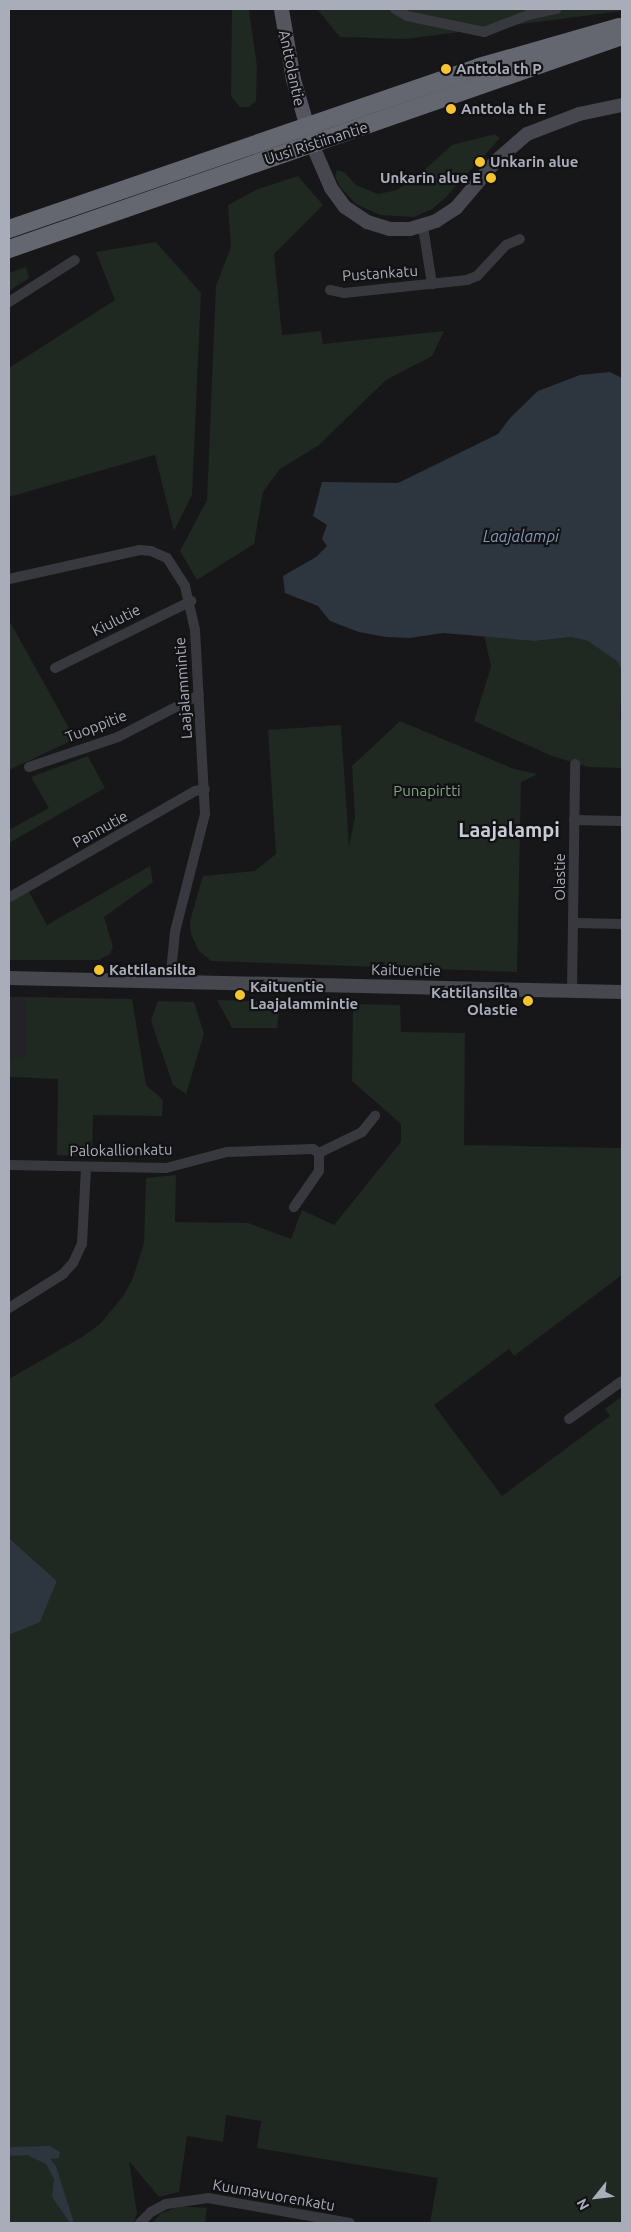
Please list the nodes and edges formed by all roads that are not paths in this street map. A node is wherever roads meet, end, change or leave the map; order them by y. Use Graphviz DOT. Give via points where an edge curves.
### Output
graph roads {
  1 [pos="280,9"];
  2 [pos="395,9"];
  3 [pos="556,9"];
  4 [pos="622,26"];
  5 [pos="622,36"];
  6 [pos="622,105"];
  7 [pos="306,126"];
  8 [pos="312,144"];
  9 [pos="422,227"];
  10 [pos="9,229"];
  11 [pos="520,239"];
  12 [pos="9,249"];
  13 [pos="75,260"];
  14 [pos="432,284"];
  15 [pos="330,290"];
  16 [pos="9,302"];
  17 [pos="9,579"];
  18 [pos="191,601"];
  19 [pos="56,668"];
  20 [pos="199,695"];
  21 [pos="575,764"];
  22 [pos="29,767"];
  23 [pos="205,789"];
  24 [pos="574,820"];
  25 [pos="622,821"];
  26 [pos="10,897"];
  27 [pos="574,923"];
  28 [pos="622,924"];
  29 [pos="9,978"];
  30 [pos="170,982"];
  31 [pos="572,991"];
  32 [pos="622,992"];
  33 [pos="374,1116"];
  34 [pos="319,1153"];
  35 [pos="9,1165"];
  36 [pos="86,1167"];
  37 [pos="294,1207"];
  38 [pos="9,1308"];
  39 [pos="622,1381"];
  40 [pos="568,1419"];
  41 [pos="140,2223"];
  42 [pos="350,2223"];
  1 -- 7 [label="main road, Anttolantie" via="292,78"];
  2 -- 3 [label="street" via="407,16 445,26 484,32 528,15"];
  4 -- 7 [label="highway, Uusi Ristiinantie" via="479,67"];
  5 -- 8 [label="highway, Uusi Ristiinantie"];
  6 -- 9 [label="street" via="580,114 527,134 496,161 456,208"];
  7 -- 8 [label="main road, Anttolantie"];
  7 -- 10 [label="highway, Uusi Ristiinantie"];
  8 -- 9 [label="street" via="331,188 356,216 390,230"];
  8 -- 12 [label="highway, Uusi Ristiinantie"];
  9 -- 14 [label="street"];
  11 -- 14 [label="street, Pustankatu" via="506,244 477,276"];
  13 -- 16 [label="street"];
  14 -- 15 [label="street, Pustankatu" via="344,294"];
  17 -- 18 [label="street, Laajalammintie" via="140,550 151,551 167,558 177,569"];
  18 -- 19 [label="street, Kiulutie"];
  18 -- 20 [label="street, Laajalammintie"];
  20 -- 22 [label="street, Tuoppitie" via="118,737"];
  20 -- 23 [label="street, Laajalammintie"];
  21 -- 24 [label="street, Olastie"];
  23 -- 26 [label="street, Pannutie" via="195,791"];
  23 -- 30 [label="street, Laajalammintie" via="204,825 175,932"];
  24 -- 25 [label="street"];
  24 -- 27 [label="street, Olastie"];
  27 -- 28 [label="street"];
  27 -- 31 [label="street, Olastie"];
  29 -- 30 [label="street, Kaituentie"];
  30 -- 31 [label="street, Kaituentie"];
  31 -- 32 [label="street, Kaituentie"];
  33 -- 34 [label="street" via="362,1132"];
  34 -- 36 [label="street, Palokallionkatu" via="313,1149 227,1152 166,1168"];
  34 -- 37 [label="street" via="319,1171"];
  35 -- 36 [label="street, Palokallionkatu"];
  36 -- 38 [label="street" via="82,1244 73,1263 63,1274"];
  39 -- 40 [label="street"];
  41 -- 42 [label="street, Kuumavuorenkatu" via="150,2212 166,2204 208,2198"];
}
